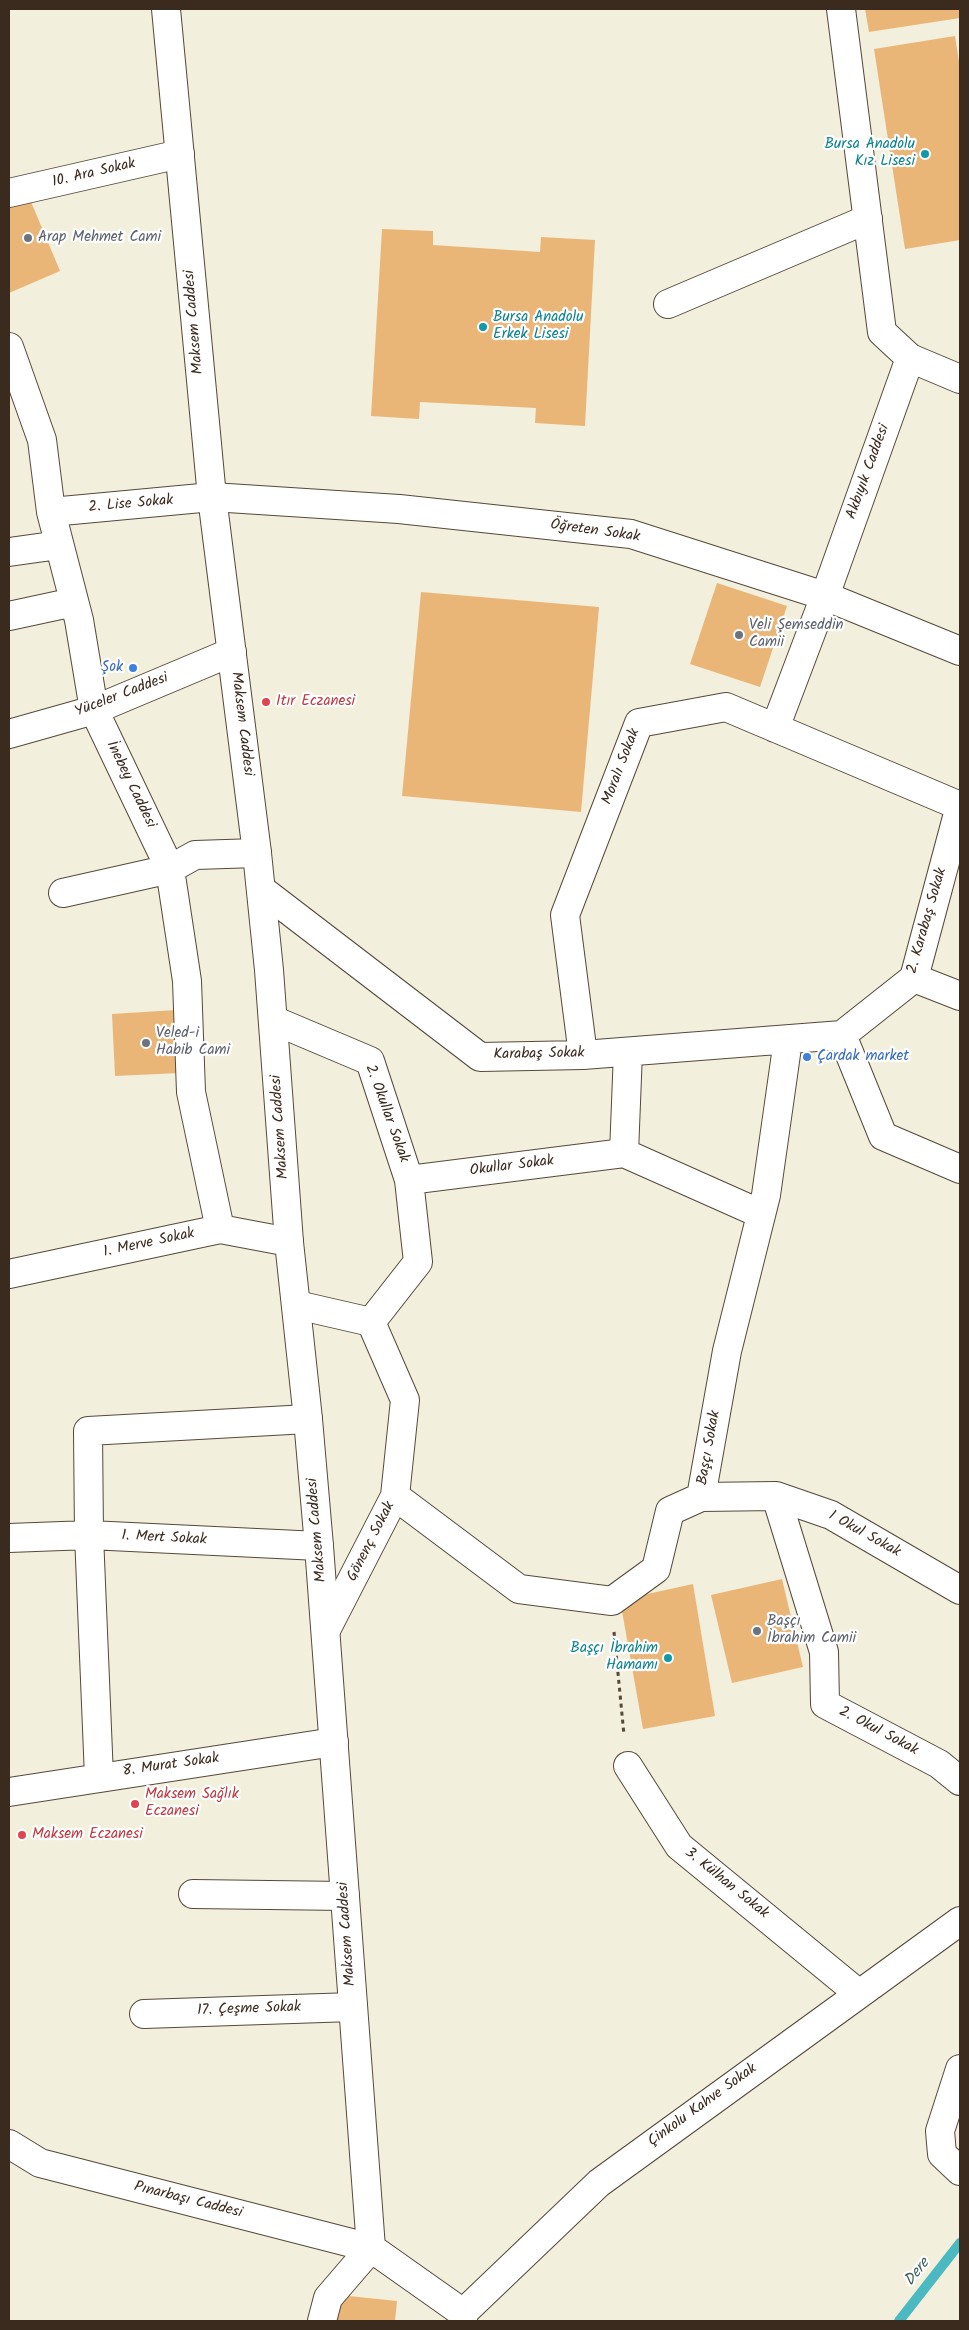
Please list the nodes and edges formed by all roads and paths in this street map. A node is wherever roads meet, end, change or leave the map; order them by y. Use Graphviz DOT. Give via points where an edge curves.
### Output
graph roads {
  1 [pos="166,9"];
  2 [pos="841,9"];
  3 [pos="180,154"];
  4 [pos="9,193"];
  5 [pos="868,219"];
  6 [pos="668,304"];
  7 [pos="9,347"];
  8 [pos="910,358"];
  9 [pos="960,379"];
  10 [pos="212,497"];
  11 [pos="51,512"];
  12 [pos="60,545"];
  13 [pos="9,552"];
  14 [pos="825,596"];
  15 [pos="74,602"];
  16 [pos="9,616"];
  17 [pos="960,651"];
  18 [pos="232,652"];
  19 [pos="94,710"];
  20 [pos="774,728"];
  21 [pos="9,734"];
  22 [pos="960,806"];
  23 [pos="257,853"];
  24 [pos="170,868"];
  25 [pos="262,890"];
  26 [pos="63,893"];
  27 [pos="914,978"];
  28 [pos="960,996"];
  29 [pos="273,1020"];
  30 [pos="842,1035"];
  31 [pos="788,1040"];
  32 [pos="628,1052"];
  33 [pos="583,1055"];
  34 [pos="624,1153"];
  35 [pos="960,1169"];
  36 [pos="409,1180"];
  37 [pos="761,1214"];
  38 [pos="220,1229"];
  39 [pos="289,1242"];
  40 [pos="9,1274"];
  41 [pos="296,1305"];
  42 [pos="371,1322"];
  43 [pos="308,1419"];
  44 [pos="395,1496"];
  45 [pos="776,1496"];
  46 [pos="701,1498"];
  47 [pos="89,1535"];
  48 [pos="9,1538"];
  49 [pos="319,1546"];
  50 [pos="960,1590"];
  51 [pos="612,1601"];
  52 [pos="326,1630"];
  53 [pos="334,1742"];
  54 [pos="628,1766"];
  55 [pos="99,1776"];
  56 [pos="960,1781"];
  57 [pos="9,1792"];
  58 [pos="193,1894"];
  59 [pos="345,1896"];
  60 [pos="960,1921"];
  61 [pos="858,1993"];
  62 [pos="353,2007"];
  63 [pos="144,2014"];
  64 [pos="960,2068"];
  65 [pos="9,2144"];
  66 [pos="960,2171"];
  67 [pos="371,2248"];
  68 [pos="463,2317"];
  69 [pos="322,2321"];
  1 -- 3 [label="street, Maksem Caddesi"];
  2 -- 5 [label="street"];
  3 -- 4 [label="street, 10. Ara Sokak"];
  3 -- 10 [label="street, Maksem Caddesi"];
  5 -- 6 [label="street"];
  5 -- 8 [label="street" via="882,332"];
  7 -- 11 [label="street, İnebey Caddesi" via="42,440"];
  8 -- 9 [label="street"];
  8 -- 14 [label="street, Akbıyık Caddesi"];
  10 -- 11 [label="street, 2. Lise Sokak"];
  10 -- 14 [label="street, Öğreten Sokak" via="399,509 631,534"];
  10 -- 18 [label="street, Maksem Caddesi"];
  11 -- 12 [label="street, İnebey Caddesi"];
  12 -- 13 [label="street"];
  12 -- 15 [label="street, İnebey Caddesi"];
  14 -- 17 [label="street, Öğreten Sokak"];
  14 -- 20 [label="street, Akbıyık Caddesi"];
  15 -- 16 [label="street"];
  15 -- 19 [label="street, İnebey Caddesi"];
  18 -- 19 [label="street, Yüceler Caddesi"];
  18 -- 23 [label="street, Maksem Caddesi"];
  19 -- 21 [label="street, Yüceler Caddesi"];
  19 -- 24 [label="street, İnebey Caddesi"];
  20 -- 22 [label="street, Moralı Sokak"];
  20 -- 33 [label="street, Moralı Sokak" via="726,707 639,724 565,915"];
  22 -- 27 [label="street, 2. Karabaş Sokak"];
  23 -- 24 [label="street" via="195,855"];
  23 -- 25 [label="street, Maksem Caddesi"];
  24 -- 26 [label="street"];
  24 -- 38 [label="street, İnebey Caddesi" via="187,981 191,1092"];
  25 -- 29 [label="street, Maksem Caddesi"];
  25 -- 33 [label="street, Karabaş Sokak" via="480,1057"];
  27 -- 28 [label="street"];
  27 -- 30 [label="street, 2. Karabaş Sokak"];
  29 -- 36 [label="street, 2. Okullar Sokak" via="370,1061"];
  29 -- 39 [label="street, Maksem Caddesi"];
  30 -- 31 [label="street, Karabaş Sokak"];
  30 -- 35 [label="street" via="883,1136"];
  31 -- 32 [label="street, Karabaş Sokak"];
  31 -- 37 [label="street, Başçı Sokak"];
  32 -- 33 [label="street, Karabaş Sokak"];
  32 -- 34 [label="street"];
  34 -- 36 [label="street, Okullar Sokak"];
  34 -- 37 [label="street"];
  36 -- 42 [label="street" via="418,1262"];
  37 -- 46 [label="street, Başçı Sokak" via="727,1351"];
  38 -- 39 [label="street, 1. Merve Sokak"];
  38 -- 40 [label="street, 1. Merve Sokak"];
  39 -- 41 [label="street, Maksem Caddesi"];
  41 -- 42 [label="street"];
  41 -- 43 [label="street, Maksem Caddesi"];
  42 -- 44 [label="street, Gönenç Sokak" via="405,1400"];
  43 -- 47 [label="street" via="88,1431"];
  43 -- 49 [label="street, Maksem Caddesi"];
  44 -- 51 [label="street" via="519,1589"];
  44 -- 52 [label="street, Gönenç Sokak"];
  45 -- 46 [label="street, 1 Okul Sokak"];
  45 -- 50 [label="street, 1 Okul Sokak" via="832,1515"];
  45 -- 56 [label="street, 2. Okul Sokak" via="824,1652 825,1704 939,1764"];
  46 -- 51 [label="street, Başçı Sokak" via="670,1511 656,1569"];
  47 -- 48 [label="street, 1. Mert Sokak"];
  47 -- 49 [label="street, 1. Mert Sokak"];
  47 -- 55 [label="street"];
  49 -- 52 [label="street, Maksem Caddesi"];
  51 -- 54 [label="path"];
  52 -- 53 [label="street, Maksem Caddesi"];
  53 -- 55 [label="street, 8. Murat Sokak"];
  53 -- 59 [label="street, Maksem Caddesi"];
  54 -- 61 [label="street, 3. Külhan Sokak" via="679,1846"];
  55 -- 57 [label="street, 8. Murat Sokak"];
  58 -- 59 [label="street"];
  59 -- 62 [label="street, Maksem Caddesi"];
  60 -- 61 [label="street, Çinkolu Kahve Sokak"];
  61 -- 68 [label="street, Çinkolu Kahve Sokak" via="599,2183"];
  62 -- 63 [label="street, 17. Çeşme Sokak"];
  62 -- 67 [label="street, Maksem Caddesi"];
  64 -- 66 [label="street" via="940,2131 942,2154"];
  65 -- 67 [label="street, Pınarbaşı Caddesi" via="40,2163"];
  67 -- 68 [label="street"];
  67 -- 69 [label="street" via="328,2298"];
}
